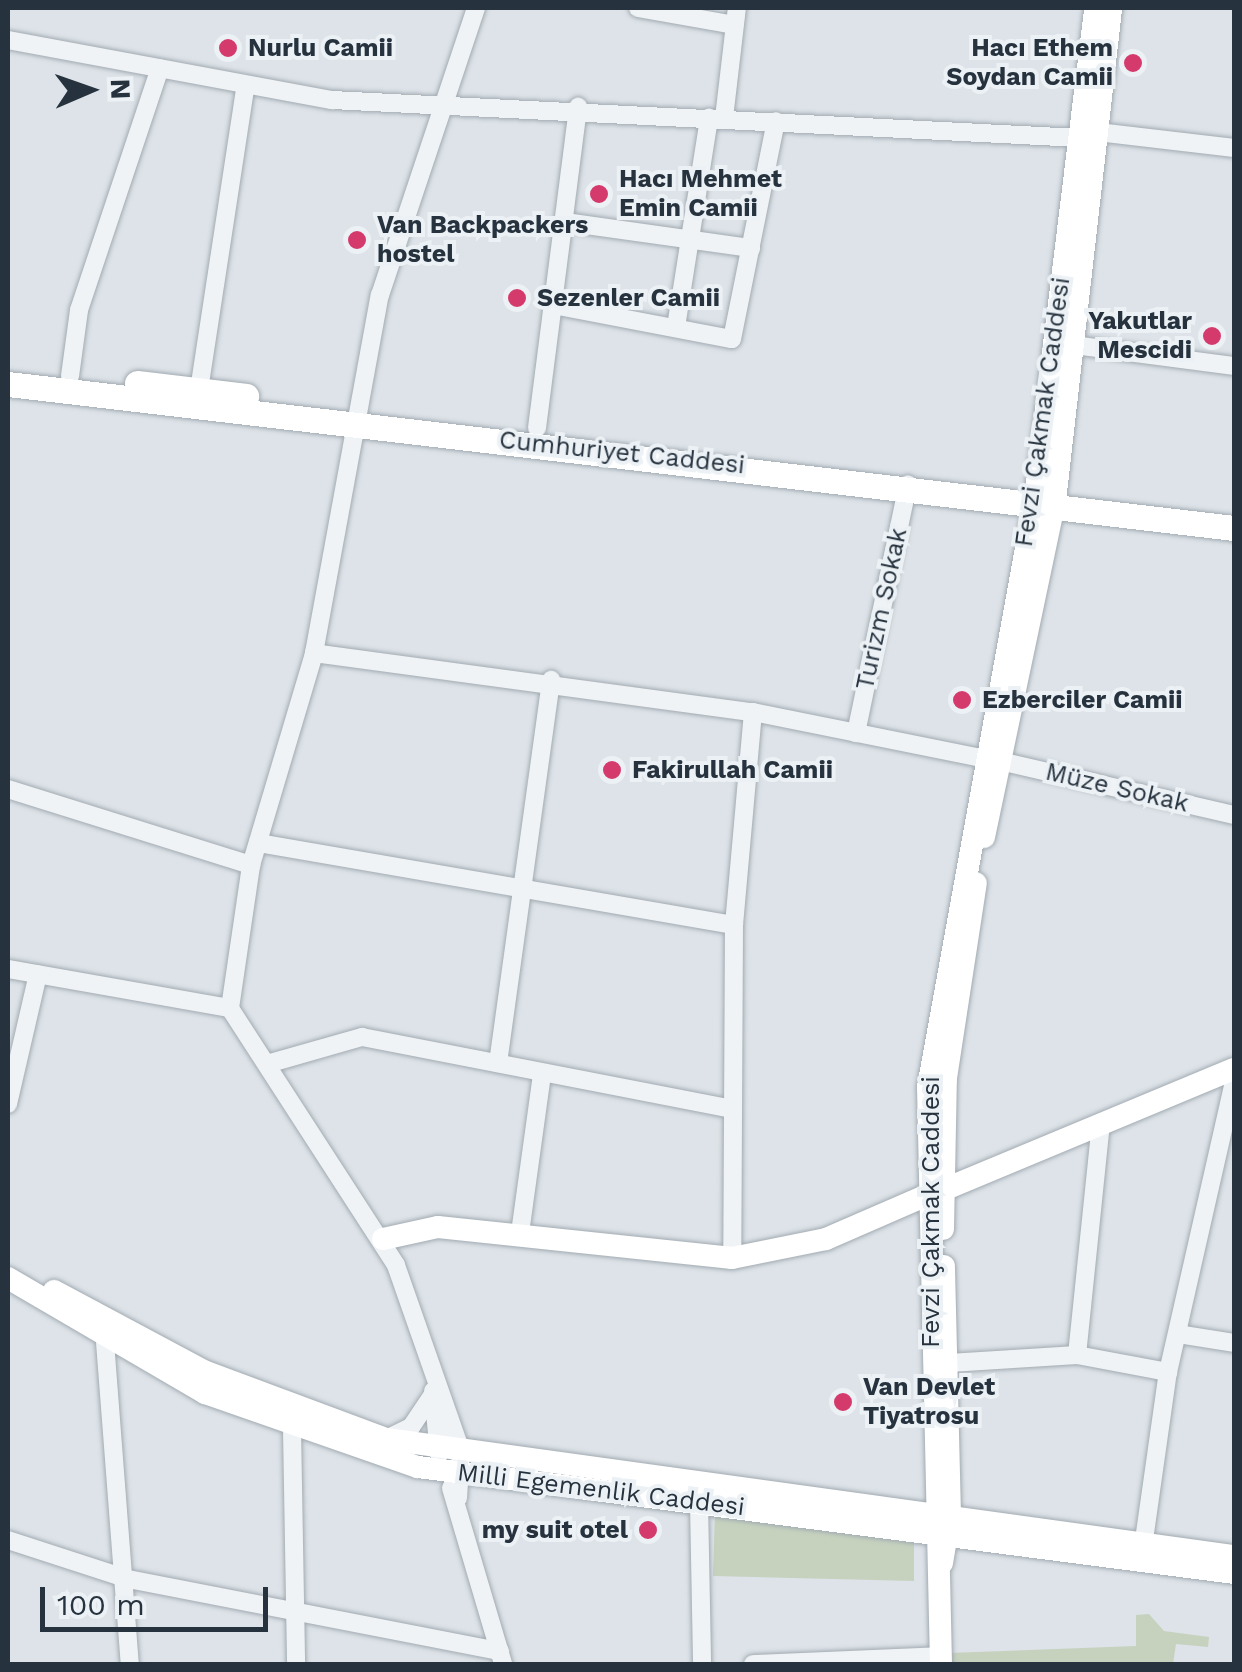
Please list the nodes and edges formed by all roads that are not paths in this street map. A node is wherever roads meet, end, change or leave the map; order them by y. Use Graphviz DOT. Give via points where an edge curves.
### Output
graph roads {
  1 [pos="476,8"];
  2 [pos="638,8"];
  3 [pos="1095,8"];
  4 [pos="1111,8"];
  5 [pos="735,16"];
  6 [pos="8,40"];
  7 [pos="160,68"];
  8 [pos="244,90"];
  9 [pos="440,102"];
  10 [pos="578,107"];
  11 [pos="717,118"];
  12 [pos="776,121"];
  13 [pos="1088,135"];
  14 [pos="1234,148"];
  15 [pos="565,222"];
  16 [pos="690,240"];
  17 [pos="751,248"];
  18 [pos="553,305"];
  19 [pos="676,327"];
  20 [pos="1074,345"];
  21 [pos="1234,366"];
  22 [pos="8,368"];
  23 [pos="70,376"];
  24 [pos="8,384"];
  25 [pos="199,390"];
  26 [pos="352,418"];
  27 [pos="537,428"];
  28 [pos="908,484"];
  29 [pos="1046,492"];
  30 [pos="1234,510"];
  31 [pos="1234,528"];
  32 [pos="314,652"];
  33 [pos="551,680"];
  34 [pos="752,712"];
  35 [pos="856,733"];
  36 [pos="991,759"];
  37 [pos="8,789"];
  38 [pos="1234,815"];
  39 [pos="258,843"];
  40 [pos="251,865"];
  41 [pos="523,889"];
  42 [pos="734,924"];
  43 [pos="8,969"];
  44 [pos="38,974"];
  45 [pos="230,1008"];
  46 [pos="498,1063"];
  47 [pos="267,1064"];
  48 [pos="1234,1069"];
  49 [pos="542,1075"];
  50 [pos="1234,1081"];
  51 [pos="8,1104"];
  52 [pos="1234,1104"];
  53 [pos="733,1109"];
  54 [pos="1100,1130"];
  55 [pos="935,1192"];
  56 [pos="520,1233"];
  57 [pos="383,1239"];
  58 [pos="732,1258"];
  59 [pos="8,1262"];
  60 [pos="8,1278"];
  61 [pos="1178,1334"];
  62 [pos="105,1342"];
  63 [pos="1234,1343"];
  64 [pos="1077,1356"];
  65 [pos="948,1363"];
  66 [pos="430,1370"];
  67 [pos="1168,1372"];
  68 [pos="434,1394"];
  69 [pos="292,1429"];
  70 [pos="386,1440"];
  71 [pos="451,1460"];
  72 [pos="699,1503"];
  73 [pos="941,1525"];
  74 [pos="8,1540"];
  75 [pos="1143,1547"];
  76 [pos="1234,1556"];
  77 [pos="1234,1574"];
  78 [pos="128,1578"];
  79 [pos="296,1606"];
  80 [pos="502,1658"];
  81 [pos="941,1660"];
  82 [pos="130,1664"];
  83 [pos="296,1664"];
  84 [pos="702,1664"];
  85 [pos="754,1664"];
  1 -- 9 [label="street"];
  2 -- 5 [label="street"];
  3 -- 13 [label="street, Fevzi Çakmak Caddesi"];
  4 -- 13 [label="street"];
  5 -- 11 [label="street"];
  6 -- 7 [label="street"];
  7 -- 8 [label="street"];
  7 -- 23 [label="street" via="80,310"];
  8 -- 9 [label="street"];
  8 -- 25 [label="street"];
  9 -- 10 [label="street"];
  9 -- 26 [label="street"];
  10 -- 11 [label="street"];
  10 -- 15 [label="street"];
  11 -- 12 [label="street"];
  11 -- 16 [label="street"];
  12 -- 13 [label="street"];
  12 -- 17 [label="street"];
  13 -- 14 [label="street"];
  13 -- 20 [label="street"];
  13 -- 29 [label="street, Fevzi Çakmak Caddesi"];
  15 -- 16 [label="street"];
  15 -- 18 [label="street"];
  16 -- 17 [label="street"];
  16 -- 19 [label="street"];
  17 -- 19 [label="street" via="732,339"];
  18 -- 19 [label="street"];
  18 -- 27 [label="street"];
  20 -- 21 [label="street"];
  20 -- 29 [label="street"];
  22 -- 23 [label="main road, Cumhuriyet Caddesi"];
  23 -- 25 [label="main road, Cumhuriyet Caddesi"];
  24 -- 26 [label="main road, Cumhuriyet Caddesi"];
  25 -- 26 [label="main road, Cumhuriyet Caddesi"];
  26 -- 27 [label="main road, Cumhuriyet Caddesi"];
  26 -- 28 [label="main road, Cumhuriyet Caddesi"];
  26 -- 32 [label="street"];
  27 -- 29 [label="main road, Cumhuriyet Caddesi"];
  28 -- 29 [label="main road, Cumhuriyet Caddesi"];
  28 -- 35 [label="street, Turizm Sokak"];
  29 -- 30 [label="main road, Cumhuriyet Caddesi"];
  29 -- 31 [label="main road, Cumhuriyet Caddesi"];
  29 -- 36 [label="street, Fevzi Çakmak Caddesi"];
  32 -- 33 [label="street, Müze Sokak"];
  32 -- 39 [label="street"];
  33 -- 34 [label="street, Müze Sokak"];
  33 -- 41 [label="street"];
  34 -- 35 [label="street, Müze Sokak"];
  34 -- 42 [label="street"];
  35 -- 36 [label="street, Müze Sokak"];
  36 -- 38 [label="street, Müze Sokak"];
  36 -- 55 [label="street, Fevzi Çakmak Caddesi" via="934,1034"];
  37 -- 40 [label="street"];
  39 -- 40 [label="street"];
  39 -- 41 [label="street"];
  40 -- 45 [label="street"];
  41 -- 42 [label="street"];
  41 -- 46 [label="street"];
  42 -- 53 [label="street"];
  43 -- 44 [label="street"];
  44 -- 45 [label="street"];
  44 -- 51 [label="street"];
  45 -- 47 [label="street"];
  46 -- 47 [label="street" via="362,1037"];
  46 -- 49 [label="street"];
  47 -- 57 [label="street"];
  48 -- 54 [label="street"];
  49 -- 53 [label="street"];
  49 -- 56 [label="street"];
  50 -- 52 [label="street"];
  52 -- 61 [label="street"];
  53 -- 58 [label="street"];
  54 -- 55 [label="street"];
  54 -- 64 [label="street"];
  55 -- 58 [label="street" via="826,1239"];
  55 -- 65 [label="street, Fevzi Çakmak Caddesi"];
  55 -- 73 [label="street, Fevzi Çakmak Caddesi"];
  56 -- 57 [label="street" via="438,1227"];
  56 -- 58 [label="street"];
  57 -- 66 [label="street"];
  59 -- 70 [label="street, Milli Egemenlik Caddesi" via="206,1372"];
  60 -- 62 [label="street, Milli Egemenlik Caddesi"];
  61 -- 63 [label="street"];
  61 -- 67 [label="street"];
  62 -- 69 [label="street, Milli Egemenlik Caddesi"];
  62 -- 78 [label="street"];
  64 -- 65 [label="street"];
  64 -- 67 [label="street"];
  65 -- 73 [label="street, Fevzi Çakmak Caddesi"];
  66 -- 68 [label="street"];
  66 -- 71 [label="street"];
  67 -- 75 [label="street"];
  68 -- 70 [label="street" via="411,1427"];
  68 -- 71 [label="street"];
  69 -- 71 [label="street, Milli Egemenlik Caddesi"];
  69 -- 79 [label="street"];
  70 -- 71 [label="street, Milli Egemenlik Caddesi"];
  71 -- 72 [label="street, Milli Egemenlik Caddesi"];
  71 -- 73 [label="street, Milli Egemenlik Caddesi"];
  71 -- 80 [label="street"];
  72 -- 73 [label="street, Milli Egemenlik Caddesi"];
  72 -- 84 [label="street"];
  73 -- 75 [label="street, Milli Egemenlik Caddesi"];
  73 -- 77 [label="street, Milli Egemenlik Caddesi"];
  73 -- 81 [label="street, Fevzi Çakmak Caddesi"];
  74 -- 78 [label="street"];
  75 -- 76 [label="street, Milli Egemenlik Caddesi"];
  78 -- 79 [label="street"];
  78 -- 82 [label="street"];
  79 -- 80 [label="street"];
  79 -- 83 [label="street"];
  81 -- 85 [label="street"];
}
